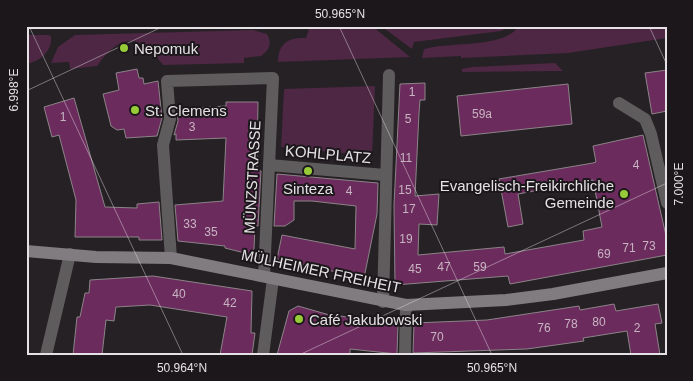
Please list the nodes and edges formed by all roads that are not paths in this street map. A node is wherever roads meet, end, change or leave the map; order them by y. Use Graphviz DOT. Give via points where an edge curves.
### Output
graph roads {
  1 [pos="389,75"];
  2 [pos="620,103"];
  3 [pos="269,165"];
  4 [pos="384,175"];
  5 [pos="667,203"];
  6 [pos="26,251"];
  7 [pos="70,254"];
  8 [pos="171,258"];
  9 [pos="667,273"];
  10 [pos="268,278"];
  11 [pos="382,302"];
  12 [pos="406,305"];
  13 [pos="46,355"];
  14 [pos="263,355"];
  15 [pos="405,355"];
  1 -- 4 [label="street"];
  2 -- 5 [label="street" via="645,119"];
  3 -- 4 [label="street, KOHLPLATZ"];
  3 -- 8 [label="street, MÜNZSTRASSE" via="273,78 167,81 170,119 163,145"];
  3 -- 10 [label="street, MÜNZSTRASSE"];
  4 -- 11 [label="street"];
  6 -- 7 [label="street, MÜLHEIMER FREIHEIT"];
  7 -- 8 [label="street, MÜLHEIMER FREIHEIT"];
  7 -- 13 [label="street"];
  8 -- 10 [label="street, MÜLHEIMER FREIHEIT"];
  9 -- 12 [label="street, MÜLHEIMER FREIHEIT" via="506,300"];
  10 -- 11 [label="street, MÜLHEIMER FREIHEIT"];
  10 -- 14 [label="street, MÜNZSTRASSE"];
  11 -- 12 [label="street, MÜLHEIMER FREIHEIT"];
  12 -- 15 [label="street"];
}
